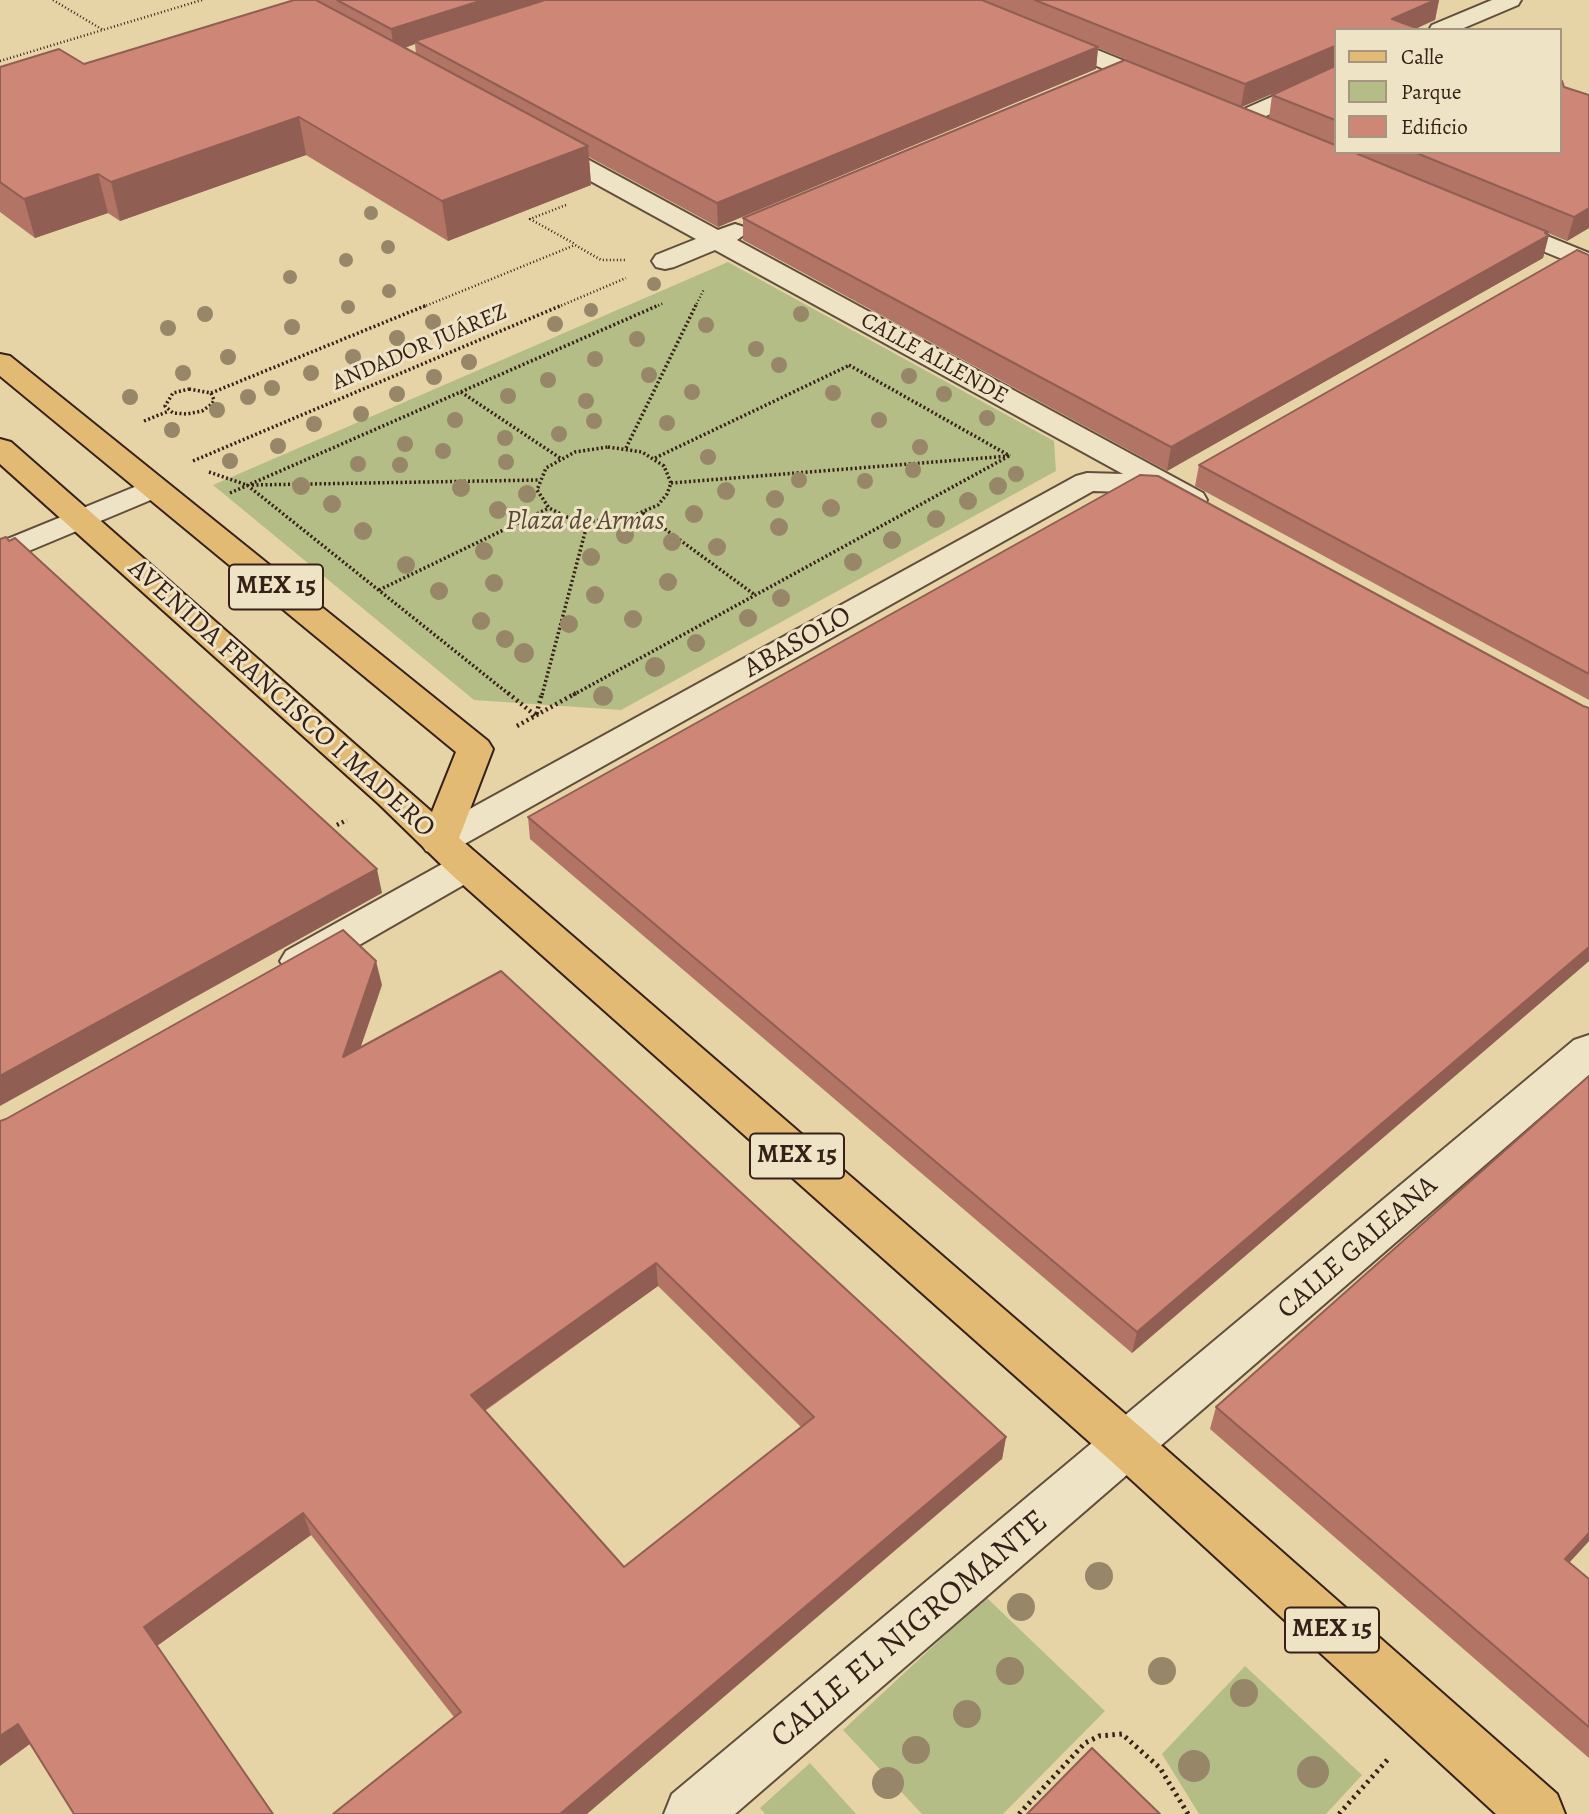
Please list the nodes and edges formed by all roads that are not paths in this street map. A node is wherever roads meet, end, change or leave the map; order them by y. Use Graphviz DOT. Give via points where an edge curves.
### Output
graph roads {
  1 [pos="956,0"];
  2 [pos="1510,0"];
  3 [pos="1445,28"];
  4 [pos="1124,69"];
  5 [pos="1334,76"];
  6 [pos="1094,81"];
  7 [pos="1184,93"];
  8 [pos="1219,108"];
  9 [pos="1243,118"];
  10 [pos="1269,129"];
  11 [pos="522,133"];
  12 [pos="1471,213"];
  13 [pos="756,223"];
  14 [pos="717,240"];
  15 [pos="1575,258"];
  16 [pos="666,261"];
  17 [pos="0,362"];
  18 [pos="0,448"];
  19 [pos="1197,470"];
  20 [pos="1167,487"];
  21 [pos="154,488"];
  22 [pos="1223,517"];
  23 [pos="79,519"];
  24 [pos="0,553"];
  25 [pos="452,854"];
  26 [pos="268,979"];
  27 [pos="1589,1051"];
  28 [pos="1128,1446"];
  29 [pos="692,1814"];
  30 [pos="1537,1814"];
  1 -- 4 [label="street"];
  2 -- 3 [label="street"];
  4 -- 6 [label="street"];
  4 -- 7 [label="street"];
  5 -- 9 [label="street"];
  8 -- 9 [label="street"];
  9 -- 10 [label="street"];
  11 -- 14 [label="street, CALLE ALLENDE"];
  12 -- 15 [label="street"];
  13 -- 14 [label="street"];
  14 -- 16 [label="street"];
  14 -- 20 [label="street, CALLE ALLENDE"];
  17 -- 21 [label="main road, MEX 15"];
  18 -- 23 [label="main road, AVENIDA FRANCISCO I MADERO / MEX 15"];
  19 -- 20 [label="street"];
  20 -- 22 [label="street, CALLE ALLENDE"];
  20 -- 25 [label="street, ABASOLO" via="1087,482"];
  21 -- 23 [label="street"];
  21 -- 25 [label="main road, AVENIDA FRANCISCO I MADERO / MEX 15" via="475,749"];
  23 -- 24 [label="street"];
  23 -- 25 [label="main road, AVENIDA FRANCISCO I MADERO / MEX 15" via="392,795"];
  25 -- 26 [label="street, ABASOLO"];
  25 -- 28 [label="main road, MEX 15"];
  27 -- 28 [label="street, CALLE GALEANA"];
  28 -- 29 [label="street, CALLE EL NIGROMANTE"];
  28 -- 30 [label="main road, MEX 15"];
}
